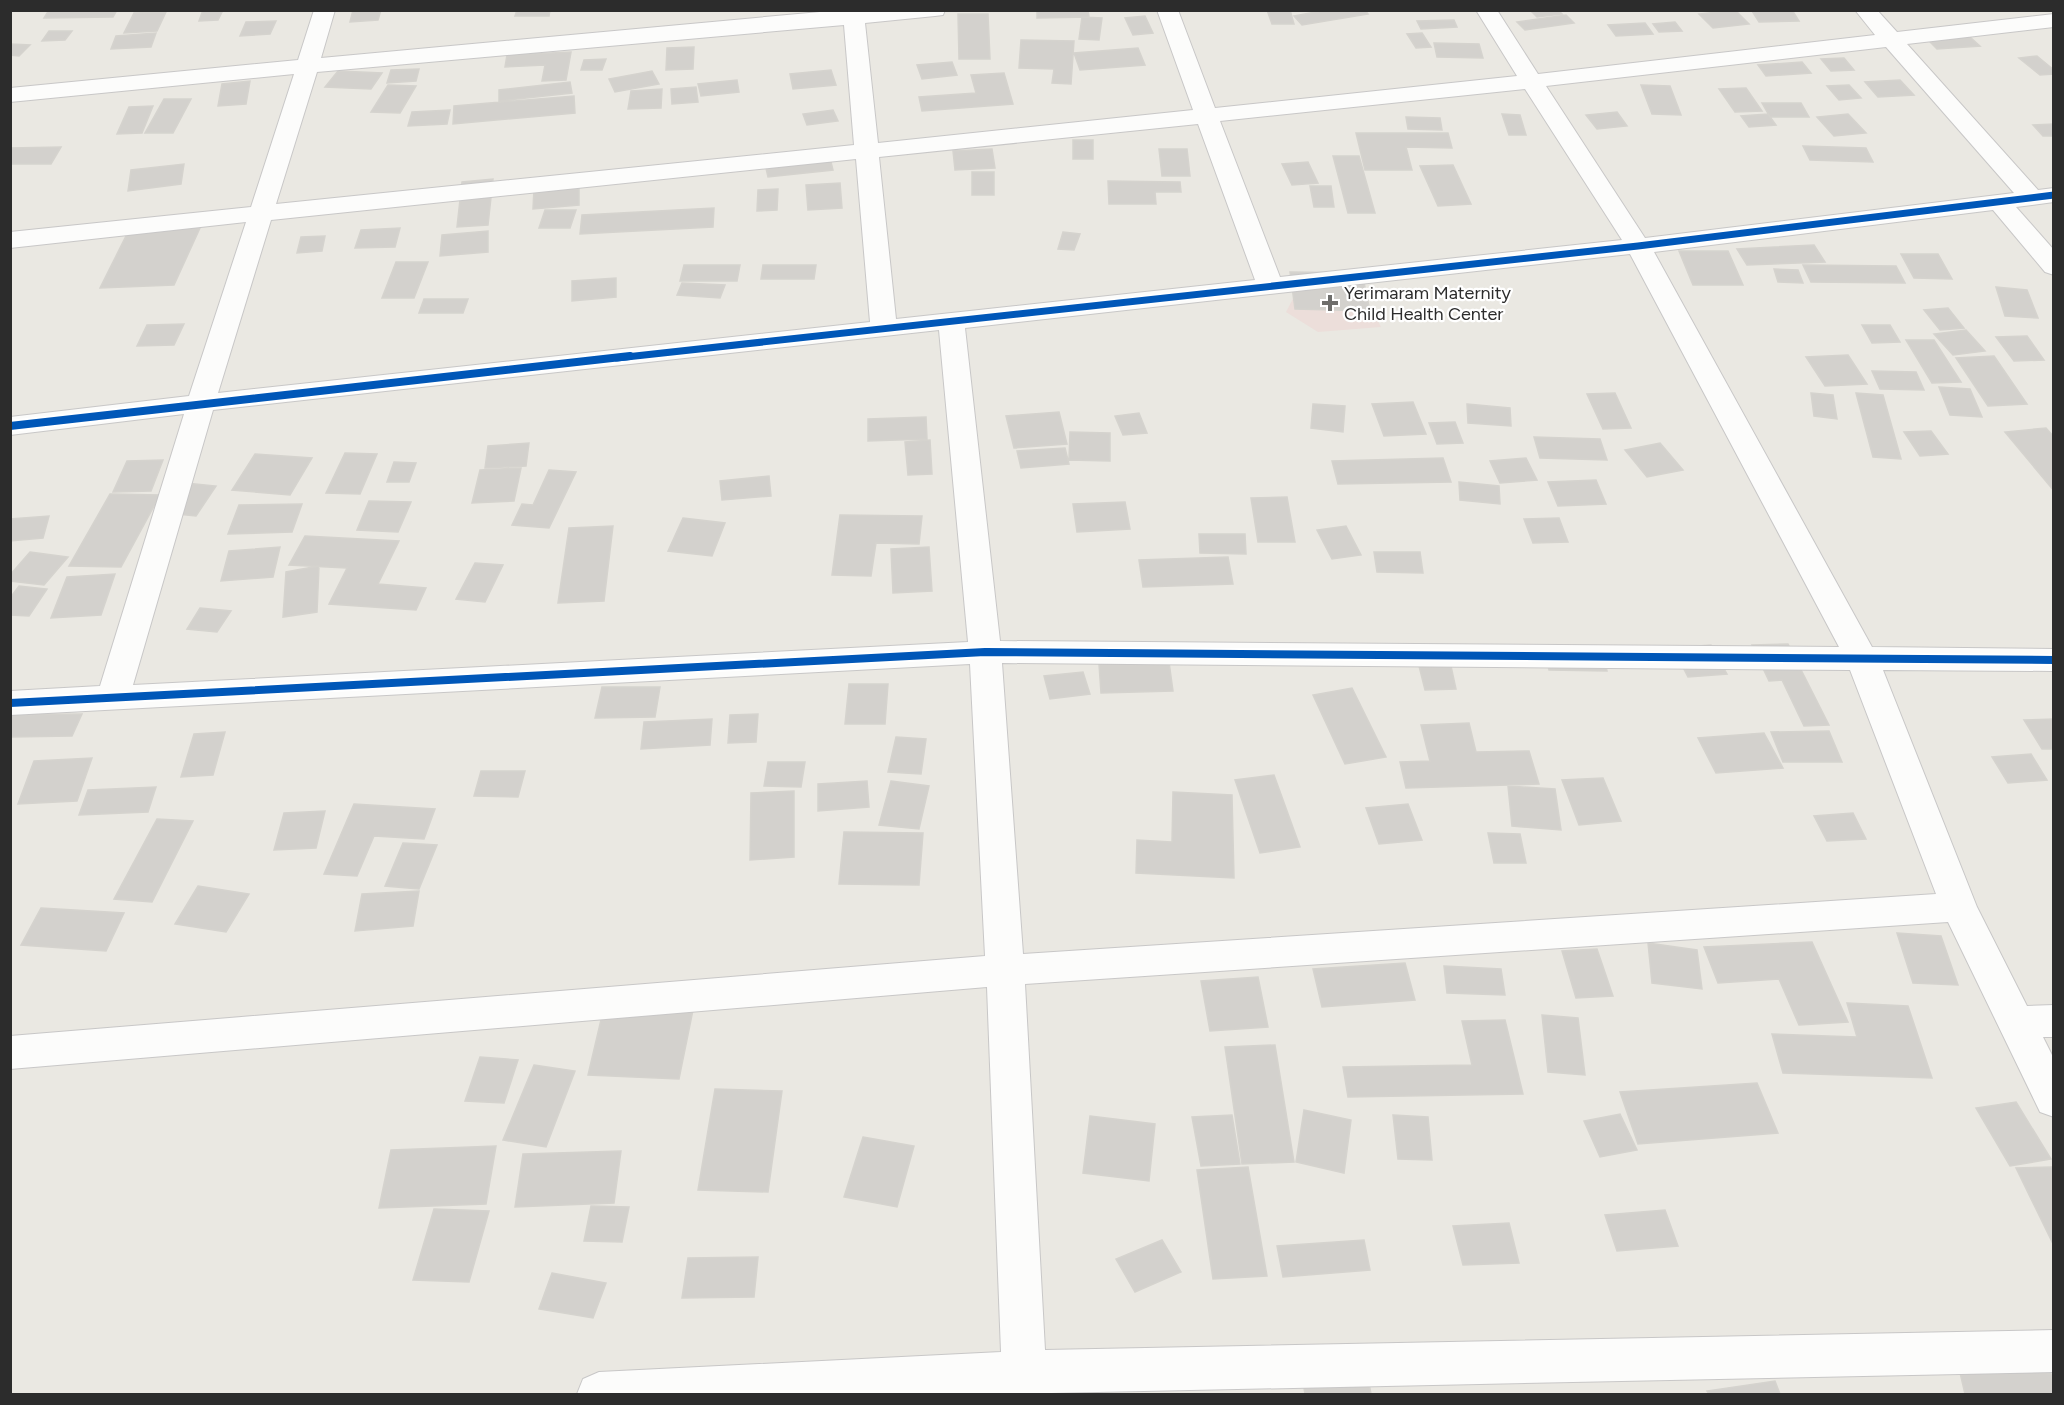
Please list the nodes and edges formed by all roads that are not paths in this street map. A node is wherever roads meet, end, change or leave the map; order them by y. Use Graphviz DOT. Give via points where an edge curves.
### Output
graph roads {
  1 [pos="325,10"];
  2 [pos="935,10"];
  3 [pos="1167,10"];
  4 [pos="1486,10"];
  5 [pos="1865,10"];
  6 [pos="853,14"];
  7 [pos="2054,20"];
  8 [pos="1891,40"];
  9 [pos="307,66"];
  10 [pos="1531,81"];
  11 [pos="10,96"];
  12 [pos="1206,116"];
  13 [pos="867,152"];
  14 [pos="2043,196"];
  15 [pos="1999,202"];
  16 [pos="261,213"];
  17 [pos="10,240"];
  18 [pos="1638,246"];
  19 [pos="2054,267"];
  20 [pos="1270,286"];
  21 [pos="951,321"];
  22 [pos="884,328"];
  23 [pos="201,403"];
  24 [pos="10,426"];
  25 [pos="985,652"];
  26 [pos="1862,659"];
  27 [pos="2054,660"];
  28 [pos="113,697"];
  29 [pos="10,703"];
  30 [pos="1959,907"];
  31 [pos="1005,970"];
  32 [pos="2054,1021"];
  33 [pos="2016,1022"];
  34 [pos="10,1053"];
  35 [pos="2054,1100"];
  36 [pos="2054,1352"];
  37 [pos="1024,1372"];
  38 [pos="599,1395"];
  1 -- 9 [label="street"];
  2 -- 6 [label="street"];
  3 -- 12 [label="street"];
  4 -- 10 [label="street"];
  5 -- 8 [label="street"];
  6 -- 9 [label="street"];
  6 -- 13 [label="street"];
  7 -- 8 [label="street"];
  8 -- 10 [label="street"];
  8 -- 14 [label="street"];
  9 -- 11 [label="street"];
  9 -- 16 [label="street"];
  10 -- 12 [label="street"];
  10 -- 18 [label="street"];
  12 -- 13 [label="street"];
  12 -- 20 [label="street"];
  13 -- 16 [label="street"];
  13 -- 22 [label="street"];
  14 -- 15 [label="street"];
  15 -- 18 [label="street"];
  15 -- 19 [label="street"];
  16 -- 17 [label="street"];
  16 -- 23 [label="street"];
  18 -- 20 [label="street"];
  18 -- 26 [label="street"];
  20 -- 21 [label="street"];
  21 -- 22 [label="street"];
  21 -- 25 [label="street"];
  22 -- 23 [label="street"];
  23 -- 24 [label="street"];
  23 -- 28 [label="street"];
  25 -- 26 [label="street"];
  25 -- 28 [label="street"];
  25 -- 31 [label="street"];
  26 -- 27 [label="street"];
  26 -- 30 [label="street"];
  28 -- 29 [label="street"];
  30 -- 31 [label="street"];
  30 -- 33 [label="street"];
  31 -- 34 [label="street"];
  31 -- 37 [label="street"];
  32 -- 33 [label="street"];
  33 -- 35 [label="street"];
  36 -- 37 [label="street"];
  37 -- 38 [label="street"];
}
